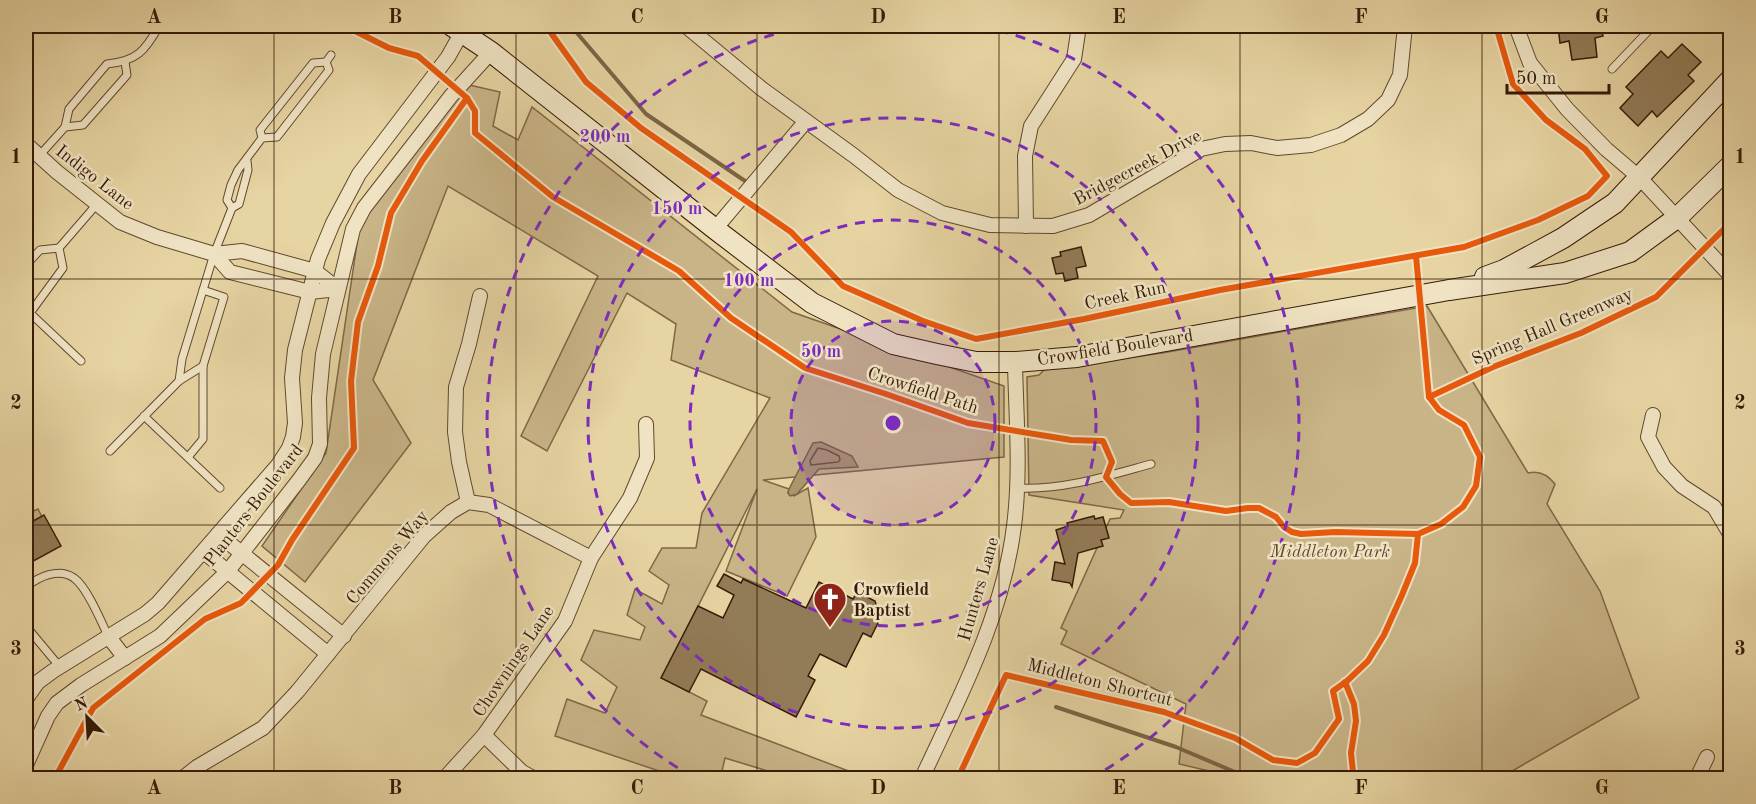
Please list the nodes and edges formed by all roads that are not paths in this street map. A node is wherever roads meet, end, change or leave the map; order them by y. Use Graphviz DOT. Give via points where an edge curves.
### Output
graph roads {
  1 [pos="159,26"];
  2 [pos="686,26"];
  3 [pos="1079,26"];
  4 [pos="1404,26"];
  5 [pos="1516,26"];
  6 [pos="1653,26"];
  7 [pos="457,29"];
  8 [pos="491,52"];
  9 [pos="332,55"];
  10 [pos="125,62"];
  11 [pos="326,62"];
  12 [pos="1612,69"];
  13 [pos="1731,80"];
  14 [pos="806,121"];
  15 [pos="65,127"];
  16 [pos="262,138"];
  17 [pos="26,144"];
  18 [pos="39,156"];
  19 [pos="247,161"];
  20 [pos="1731,166"];
  21 [pos="1640,178"];
  22 [pos="97,204"];
  23 [pos="232,208"];
  24 [pos="1678,217"];
  25 [pos="1026,226"];
  26 [pos="715,229"];
  27 [pos="59,248"];
  28 [pos="214,254"];
  29 [pos="26,265"];
  30 [pos="315,271"];
  31 [pos="1731,274"];
  32 [pos="338,289"];
  33 [pos="203,290"];
  34 [pos="1449,290"];
  35 [pos="310,292"];
  36 [pos="480,296"];
  37 [pos="28,311"];
  38 [pos="81,361"];
  39 [pos="1015,362"];
  40 [pos="203,366"];
  41 [pos="179,381"];
  42 [pos="1653,415"];
  43 [pos="144,416"];
  44 [pos="646,424"];
  45 [pos="110,451"];
  46 [pos="188,457"];
  47 [pos="1151,464"];
  48 [pos="220,488"];
  49 [pos="1018,488"];
  50 [pos="468,502"];
  51 [pos="218,534"];
  52 [pos="1731,534"];
  53 [pos="204,552"];
  54 [pos="242,553"];
  55 [pos="591,558"];
  56 [pos="228,571"];
  57 [pos="26,587"];
  58 [pos="26,622"];
  59 [pos="28,634"];
  60 [pos="108,636"];
  61 [pos="344,636"];
  62 [pos="328,654"];
  63 [pos="125,658"];
  64 [pos="60,667"];
  65 [pos="75,689"];
  66 [pos="26,699"];
  67 [pos="484,735"];
  68 [pos="1707,757"];
  69 [pos="26,765"];
  70 [pos="183,778"];
  71 [pos="445,778"];
  72 [pos="533,778"];
  73 [pos="922,778"];
  74 [pos="1697,778"];
  1 -- 10 [label="lane" via="147,46"];
  2 -- 14 [label="street, Bridgecreek Drive"];
  3 -- 25 [label="street" via="1074,59 1031,126 1025,156"];
  4 -- 25 [label="street, Bridgecreek Drive" via="1400,75 1388,100 1368,120 1341,135 1311,145 1277,148 1243,143 1201,149 1089,215 1053,226"];
  5 -- 21 [label="street" via="1530,63 1567,109"];
  6 -- 12 [label="lane"];
  7 -- 8 [label="main road, Crowfield Boulevard"];
  7 -- 30 [label="street, Planters Boulevard" via="448,57 354,183"];
  8 -- 26 [label="main road, Crowfield Boulevard"];
  8 -- 32 [label="street, Planters Boulevard" via="451,96 364,208 353,229"];
  9 -- 11 [label="lane"];
  10 -- 15 [label="lane" via="107,64 69,109"];
  10 -- 15 [label="lane" via="127,75 83,125"];
  11 -- 16 [label="lane" via="313,63 260,130"];
  11 -- 16 [label="lane" via="329,70 277,137"];
  13 -- 21 [label="main road, Crowfield Boulevard"];
  14 -- 25 [label="street, Bridgecreek Drive" via="898,190 942,213 990,225"];
  14 -- 26 [label="street"];
  15 -- 18 [label="lane"];
  16 -- 19 [label="lane"];
  17 -- 18 [label="street, Indigo Lane"];
  18 -- 22 [label="street, Indigo Lane"];
  19 -- 23 [label="lane" via="249,170 239,204"];
  19 -- 23 [label="lane" via="231,185 227,200"];
  20 -- 24 [label="main road, Crowfield Boulevard"];
  21 -- 24 [label="street"];
  21 -- 34 [label="main road, Crowfield Boulevard" via="1615,203 1563,238 1504,270"];
  22 -- 27 [label="lane"];
  22 -- 28 [label="street, Indigo Lane" via="120,222"];
  23 -- 28 [label="lane"];
  24 -- 31 [label="street"];
  24 -- 34 [label="main road, Crowfield Boulevard" via="1630,252 1565,273"];
  26 -- 39 [label="main road, Crowfield Boulevard" via="812,303 893,344 976,362"];
  27 -- 29 [label="lane" via="40,250"];
  27 -- 37 [label="lane" via="63,268"];
  28 -- 30 [label="street, Indigo Lane" via="242,251"];
  28 -- 33 [label="lane"];
  28 -- 35 [label="street, Indigo Lane" via="230,272"];
  30 -- 32 [label="street, Indigo Lane"];
  30 -- 35 [label="street, Planters Boulevard"];
  32 -- 35 [label="street, Indigo Lane"];
  32 -- 54 [label="street, Planters Boulevard" via="323,354 320,444 315,458"];
  33 -- 40 [label="lane" via="224,297"];
  33 -- 41 [label="lane"];
  34 -- 39 [label="main road, Crowfield Boulevard" via="1077,357"];
  35 -- 51 [label="street, Planters Boulevard" via="295,350 295,423 289,448"];
  36 -- 50 [label="street" via="456,387 454,432"];
  37 -- 38 [label="lane"];
  39 -- 49 [label="street, Hunters Lane"];
  40 -- 41 [label="lane"];
  40 -- 46 [label="lane" via="203,440"];
  41 -- 43 [label="lane"];
  42 -- 52 [label="street" via="1648,437 1664,468 1713,507"];
  43 -- 45 [label="lane"];
  43 -- 46 [label="lane"];
  44 -- 55 [label="street, Chownings Lane" via="646,458 630,498"];
  46 -- 48 [label="lane"];
  47 -- 49 [label="lane" via="1053,488"];
  49 -- 73 [label="street, Hunters Lane" via="1010,554 994,613"];
  50 -- 55 [label="street" via="489,505"];
  50 -- 61 [label="street, Commons Way" via="424,536"];
  51 -- 53 [label="street, Planters Boulevard"];
  51 -- 54 [label="street"];
  53 -- 56 [label="street"];
  53 -- 60 [label="street, Planters Boulevard" via="158,603"];
  54 -- 56 [label="street, Planters Boulevard"];
  54 -- 61 [label="street"];
  55 -- 67 [label="street, Chownings Lane" via="565,621"];
  56 -- 62 [label="street"];
  56 -- 63 [label="street, Planters Boulevard" via="160,636"];
  57 -- 60 [label="lane" via="50,574 74,577 84,588"];
  58 -- 59 [label="lane"];
  59 -- 64 [label="lane"];
  60 -- 63 [label="street"];
  60 -- 64 [label="street, Planters Boulevard"];
  61 -- 62 [label="street, Commons Way"];
  62 -- 70 [label="street, Commons Way" via="263,728"];
  63 -- 65 [label="street, Planters Boulevard"];
  64 -- 65 [label="street"];
  64 -- 66 [label="street, Planters Boulevard" via="38,682"];
  65 -- 69 [label="street, Planters Boulevard" via="48,716"];
  67 -- 71 [label="street, Chownings Lane"];
  67 -- 72 [label="street"];
  68 -- 74 [label="street"];
}
